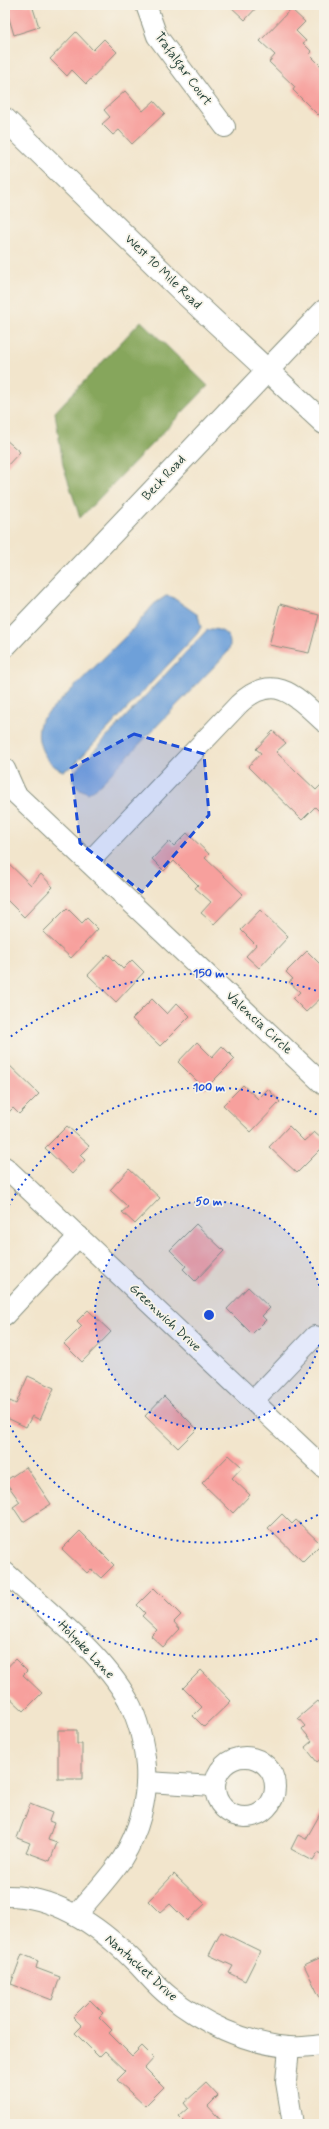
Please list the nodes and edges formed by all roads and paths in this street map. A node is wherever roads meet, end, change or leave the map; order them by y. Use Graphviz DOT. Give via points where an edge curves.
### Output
graph roads {
  1 [pos="142,6"];
  2 [pos="5,119"];
  3 [pos="225,127"];
  4 [pos="324,311"];
  5 [pos="267,370"];
  6 [pos="324,423"];
  7 [pos="5,646"];
  8 [pos="324,722"];
  9 [pos="5,769"];
  10 [pos="11,792"];
  11 [pos="89,862"];
  12 [pos="324,1085"];
  13 [pos="5,1167"];
  14 [pos="79,1236"];
  15 [pos="5,1315"];
  16 [pos="315,1336"];
  17 [pos="253,1401"];
  18 [pos="324,1468"];
  19 [pos="5,1572"];
  20 [pos="147,1782"];
  21 [pos="214,1786"];
  22 [pos="5,1896"];
  23 [pos="76,1915"];
  24 [pos="324,2045"];
  25 [pos="289,2047"];
  26 [pos="293,2124"];
  1 -- 3 [label="street, Trafalgar Court" via="157,36"];
  2 -- 5 [label="main road, West 10 Mile Road"];
  4 -- 5 [label="main road, Beck Road"];
  5 -- 6 [label="main road, West 10 Mile Road"];
  5 -- 7 [label="main road, Beck Road"];
  8 -- 11 [label="street" via="285,691 268,688 254,692 239,704"];
  9 -- 10 [label="street, Valencia Circle"];
  10 -- 11 [label="street, Valencia Circle"];
  11 -- 12 [label="street, Valencia Circle"];
  13 -- 14 [label="street, Greenwich Drive"];
  14 -- 15 [label="street"];
  14 -- 17 [label="street, Greenwich Drive"];
  16 -- 17 [label="street"];
  17 -- 18 [label="street, Greenwich Drive"];
  19 -- 20 [label="street, Holyoke Lane" via="81,1642 118,1684 139,1726 145,1750"];
  20 -- 21 [label="street"];
  20 -- 23 [label="street, Holyoke Lane" via="145,1799 131,1842 122,1858"];
  22 -- 23 [label="street, Nantucket Drive" via="34,1900"];
  23 -- 25 [label="street, Nantucket Drive" via="110,1939 168,1996 204,2020 235,2034"];
  24 -- 25 [label="street, Nantucket Drive"];
  25 -- 26 [label="street" via="286,2082"];
}
